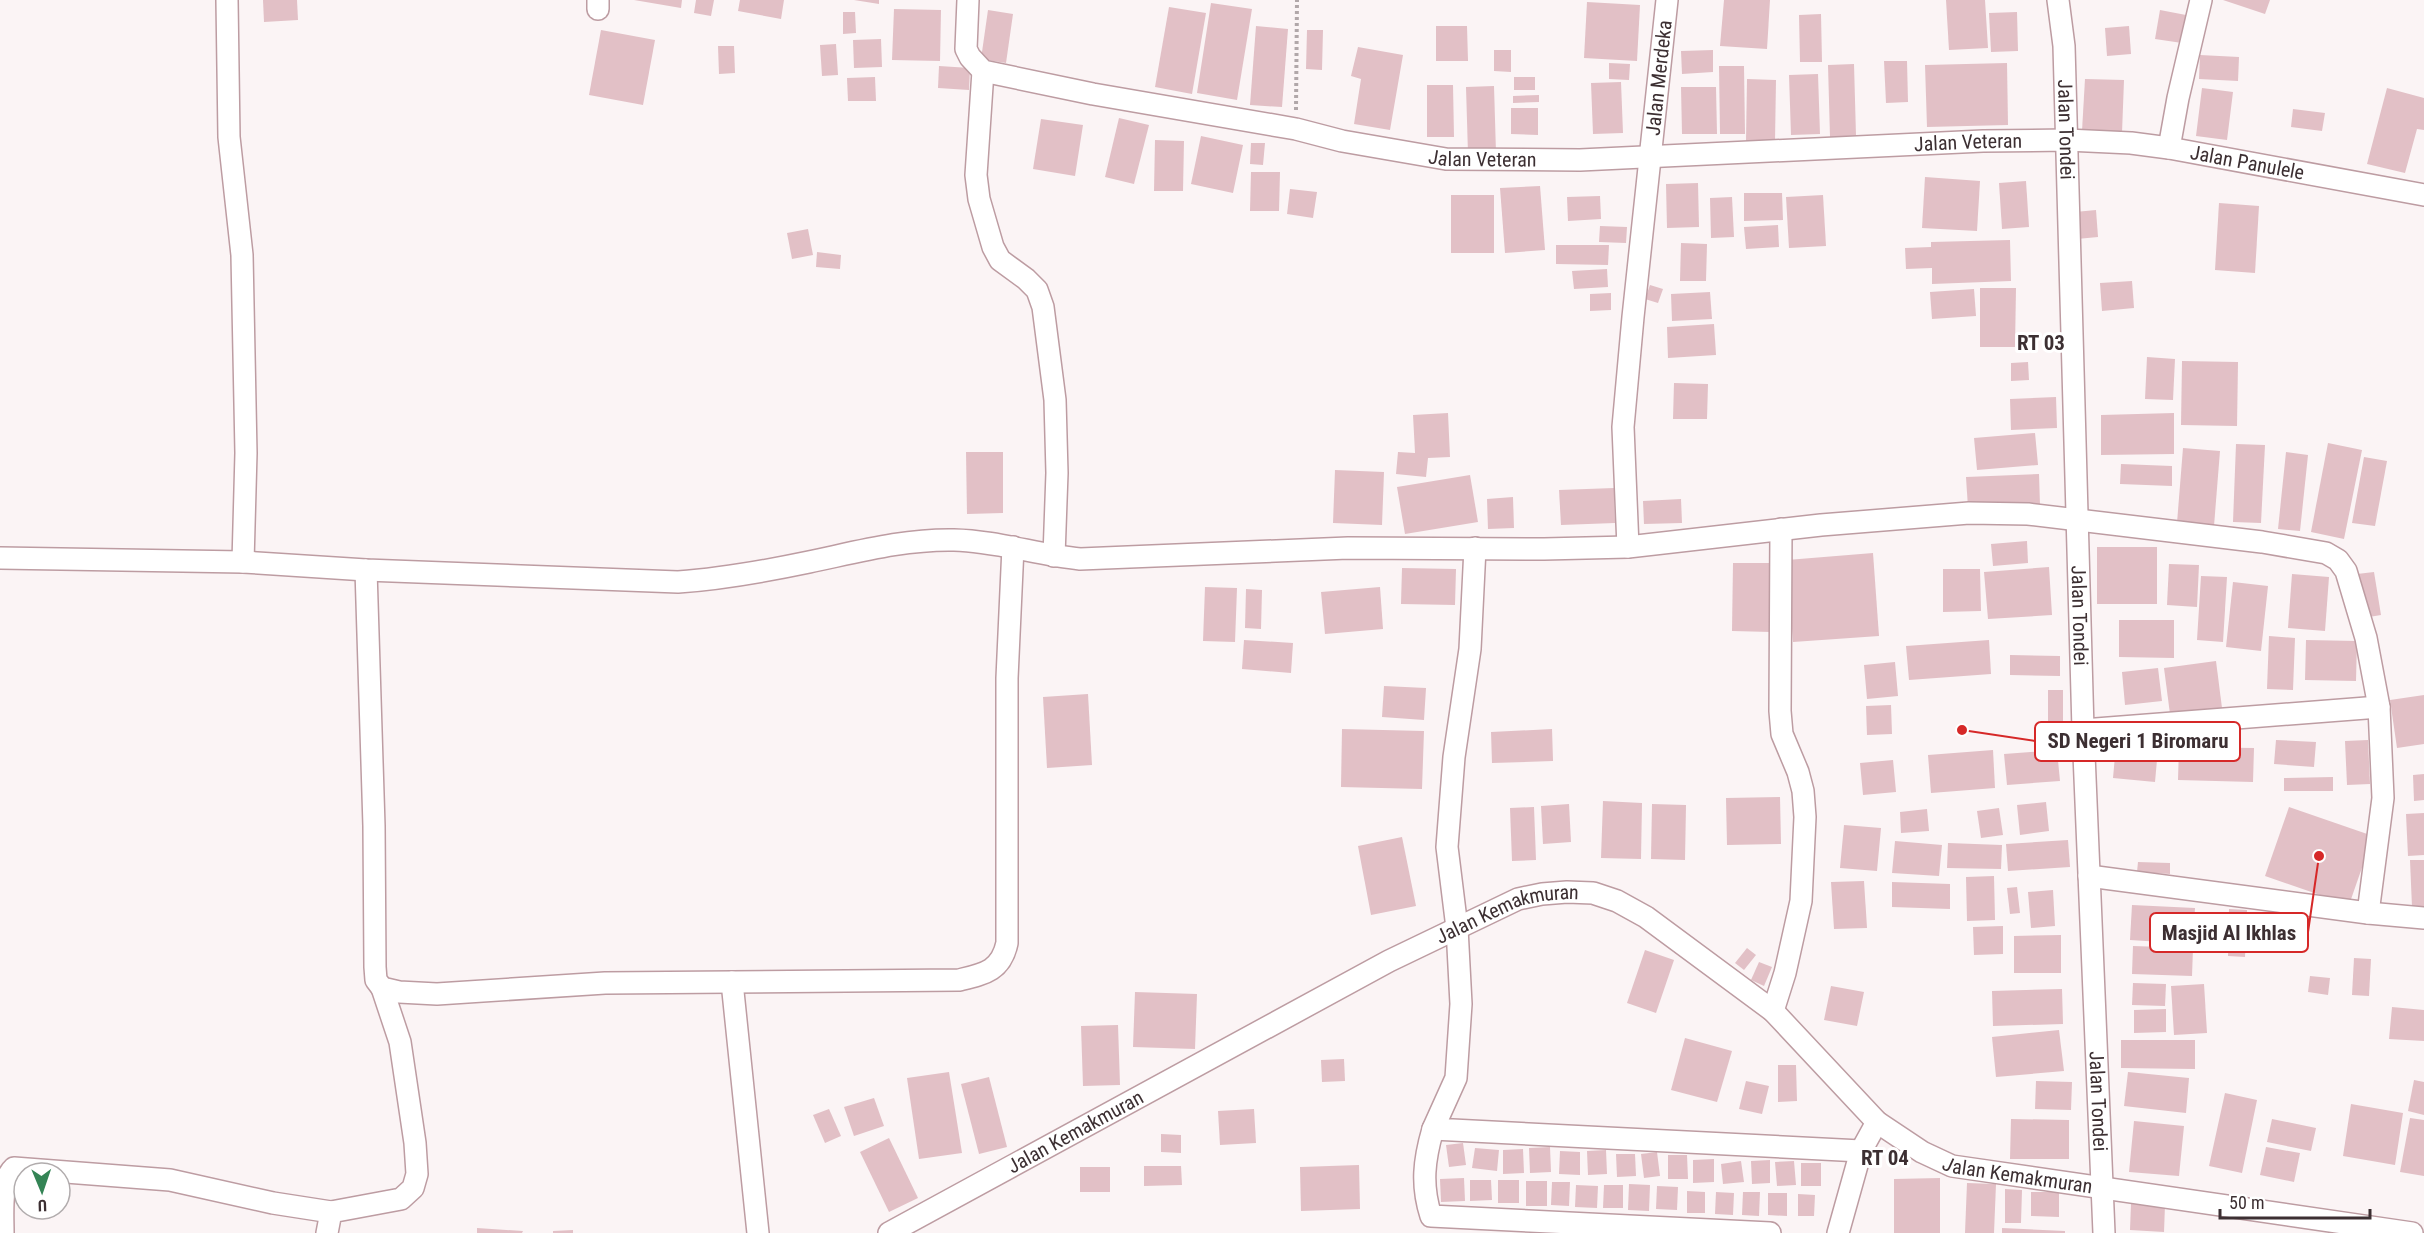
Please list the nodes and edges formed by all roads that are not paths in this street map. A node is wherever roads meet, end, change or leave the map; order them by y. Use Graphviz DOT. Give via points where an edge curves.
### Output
graph roads {
  1 [pos="227,0"];
  2 [pos="968,0"];
  3 [pos="1667,0"];
  4 [pos="2058,0"];
  5 [pos="2068,0"];
  6 [pos="2201,0"];
  7 [pos="2064,46"];
  8 [pos="983,71"];
  9 [pos="2067,140"];
  10 [pos="2169,148"];
  11 [pos="1650,155"];
  12 [pos="2424,195"];
  13 [pos="2076,520"];
  14 [pos="1781,529"];
  15 [pos="1013,547"];
  16 [pos="1628,547"];
  17 [pos="1475,548"];
  18 [pos="1054,556"];
  19 [pos="0,558"];
  20 [pos="243,562"];
  21 [pos="366,570"];
  22 [pos="2379,707"];
  23 [pos="2083,730"];
  24 [pos="2089,876"];
  25 [pos="2368,913"];
  26 [pos="2424,918"];
  27 [pos="1457,928"];
  28 [pos="732,982"];
  29 [pos="382,988"];
  30 [pos="1773,1011"];
  31 [pos="1877,1122"];
  32 [pos="1433,1129"];
  33 [pos="1861,1151"];
  34 [pos="2103,1187"];
  35 [pos="331,1212"];
  36 [pos="3,1233"];
  37 [pos="327,1233"];
  38 [pos="758,1233"];
  39 [pos="889,1233"];
  40 [pos="1770,1233"];
  41 [pos="1838,1233"];
  42 [pos="2104,1233"];
  43 [pos="2412,1233"];
  1 -- 20 [label="street" via="229,137 242,255 246,453"];
  2 -- 8 [label="street" via="966,49"];
  3 -- 11 [label="street, Jalan Merdeka"];
  4 -- 7 [label="street, Jalan Tondei"];
  5 -- 7 [label="street"];
  6 -- 10 [label="street"];
  7 -- 9 [label="street, Jalan Tondei"];
  8 -- 11 [label="street, Jalan Veteran" via="1446,159 1580,160"];
  8 -- 18 [label="street" via="976,175 979,199 1000,260 1037,290 1043,307 1055,400"];
  9 -- 10 [label="street, Jalan Panulele"];
  9 -- 11 [label="street, Jalan Veteran"];
  9 -- 13 [label="street, Jalan Tondei"];
  10 -- 12 [label="street, Jalan Panulele"];
  11 -- 16 [label="street, Jalan Merdeka" via="1623,427"];
  13 -- 14 [label="street" via="1969,513"];
  13 -- 22 [label="street" via="2262,542 2326,553 2338,560 2356,600"];
  13 -- 23 [label="street, Jalan Tondei"];
  14 -- 16 [label="street"];
  14 -- 30 [label="street" via="1780,711 1782,734 1803,790 1805,817 1801,900"];
  15 -- 18 [label="street"];
  15 -- 21 [label="street" via="953,540 893,545 711,580 678,582"];
  15 -- 28 [label="street" via="1006,678 1004,956 981,975 959,980"];
  16 -- 17 [label="street"];
  17 -- 18 [label="street" via="1266,550 1133,559 1080,560"];
  17 -- 27 [label="street" via="1470,649 1454,757 1447,847"];
  19 -- 20 [label="street"];
  20 -- 21 [label="street"];
  21 -- 29 [label="street" via="375,967 376,980"];
  22 -- 23 [label="street"];
  22 -- 25 [label="street" via="2383,798"];
  23 -- 24 [label="street, Jalan Tondei"];
  24 -- 25 [label="street"];
  24 -- 34 [label="street, Jalan Tondei"];
  25 -- 26 [label="street"];
  27 -- 30 [label="street, Jalan Kemakmuran" via="1518,899 1567,892 1593,893 1646,917"];
  27 -- 32 [label="street" via="1461,1004 1455,1078"];
  27 -- 39 [label="street, Jalan Kemakmuran" via="1389,961"];
  28 -- 29 [label="street" via="605,983 437,993"];
  28 -- 38 [label="street"];
  29 -- 35 [label="street" via="400,1041 417,1174 413,1188 401,1199"];
  30 -- 31 [label="street, Jalan Kemakmuran"];
  31 -- 33 [label="street"];
  31 -- 34 [label="street, Jalan Kemakmuran" via="1922,1152 1952,1166"];
  32 -- 33 [label="street"];
  32 -- 40 [label="street" via="1423,1180 1431,1216"];
  33 -- 41 [label="street"];
  34 -- 42 [label="street, Jalan Tondei"];
  34 -- 43 [label="street, Jalan Kemakmuran"];
  35 -- 36 [label="street" via="170,1180 14,1168 7,1174 4,1187"];
  35 -- 37 [label="street"];
}
